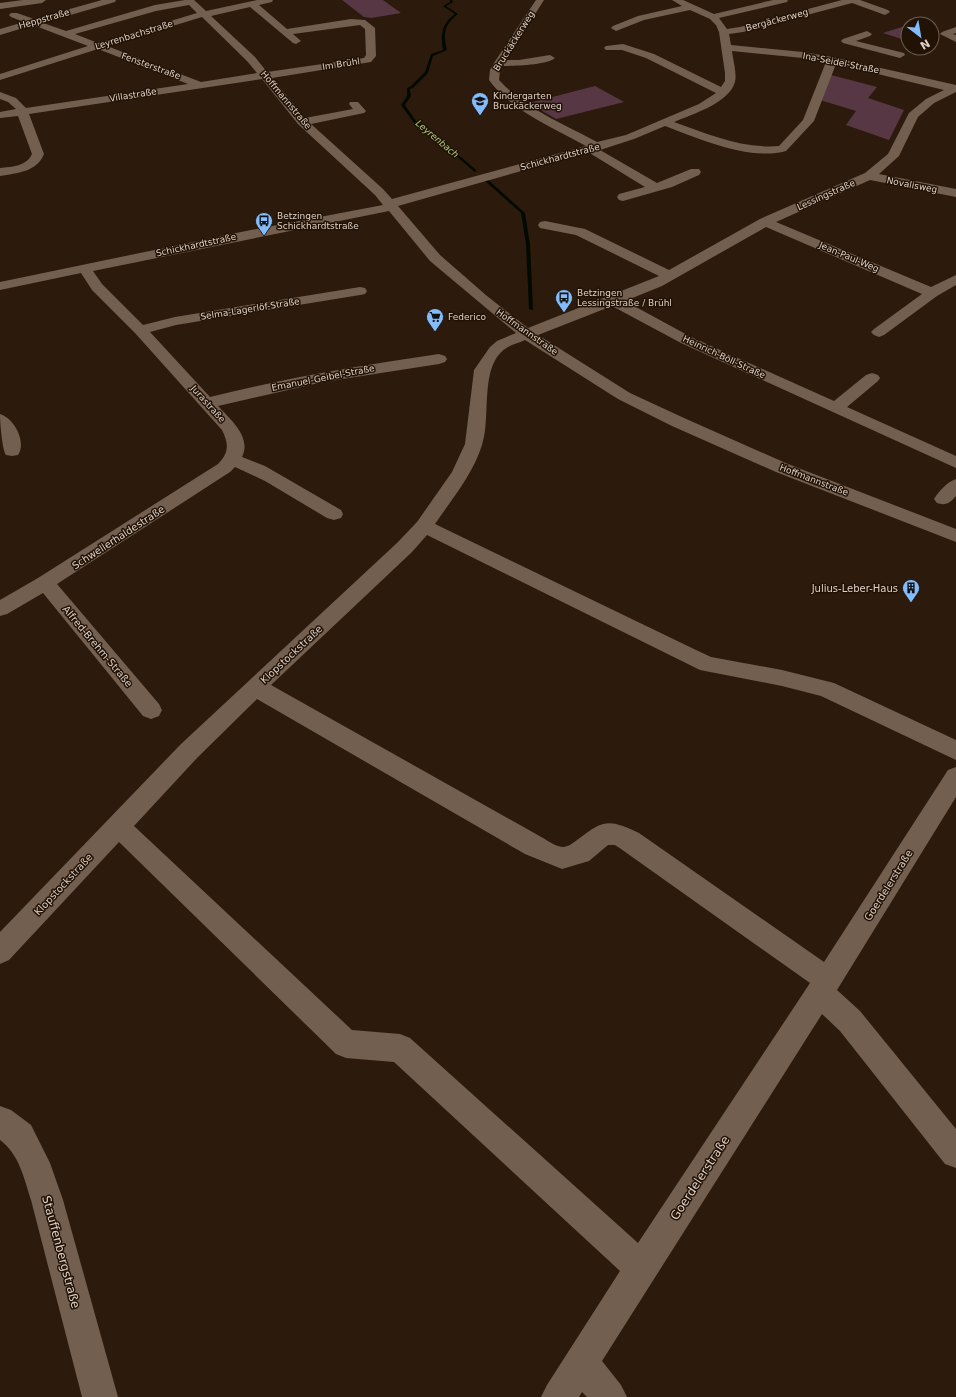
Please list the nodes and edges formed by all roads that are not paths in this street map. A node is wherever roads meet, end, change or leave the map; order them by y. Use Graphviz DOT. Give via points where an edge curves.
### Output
graph roads {
  1 [pos="42,0"];
  2 [pos="112,0"];
  3 [pos="269,0"];
  4 [pos="540,0"];
  5 [pos="784,0"];
  6 [pos="852,0"];
  7 [pos="190,1"];
  8 [pos="687,2"];
  9 [pos="16,4"];
  10 [pos="252,4"];
  11 [pos="0,6"];
  12 [pos="885,12"];
  13 [pos="713,17"];
  14 [pos="208,18"];
  15 [pos="35,22"];
  16 [pos="199,26"];
  17 [pos="616,28"];
  18 [pos="956,30"];
  19 [pos="0,32"];
  20 [pos="286,32"];
  21 [pos="724,32"];
  22 [pos="66,34"];
  23 [pos="867,34"];
  24 [pos="956,39"];
  25 [pos="296,40"];
  26 [pos="96,46"];
  27 [pos="609,48"];
  28 [pos="726,48"];
  29 [pos="131,49"];
  30 [pos="819,49"];
  31 [pos="117,54"];
  32 [pos="803,55"];
  33 [pos="900,55"];
  34 [pos="550,58"];
  35 [pos="832,60"];
  36 [pos="499,63"];
  37 [pos="266,76"];
  38 [pos="0,77"];
  39 [pos="199,85"];
  40 [pos="956,89"];
  41 [pos="723,92"];
  42 [pos="0,94"];
  43 [pos="23,112"];
  44 [pos="357,112"];
  45 [pos="0,115"];
  46 [pos="302,122"];
  47 [pos="666,123"];
  48 [pos="594,148"];
  49 [pos="0,172"];
  50 [pos="695,172"];
  51 [pos="869,176"];
  52 [pos="656,188"];
  53 [pos="956,193"];
  54 [pos="623,197"];
  55 [pos="391,206"];
  56 [pos="765,222"];
  57 [pos="545,225"];
  58 [pos="85,269"];
  59 [pos="670,276"];
  60 [pos="956,279"];
  61 [pos="0,286"];
  62 [pos="360,291"];
  63 [pos="932,293"];
  64 [pos="616,300"];
  65 [pos="140,330"];
  66 [pos="879,332"];
  67 [pos="528,335"];
  68 [pos="439,359"];
  69 [pos="872,378"];
  70 [pos="208,403"];
  71 [pos="836,408"];
  72 [pos="0,419"];
  73 [pos="12,451"];
  74 [pos="232,460"];
  75 [pos="956,463"];
  76 [pos="956,485"];
  77 [pos="943,499"];
  78 [pos="334,514"];
  79 [pos="424,526"];
  80 [pos="956,536"];
  81 [pos="45,583"];
  82 [pos="0,609"];
  83 [pos="255,686"];
  84 [pos="151,710"];
  85 [pos="956,751"];
  86 [pos="956,776"];
  87 [pos="118,826"];
  88 [pos="0,950"];
  89 [pos="824,986"];
  90 [pos="0,1120"];
  91 [pos="956,1153"];
  92 [pos="641,1268"];
  93 [pos="581,1363"];
  94 [pos="100,1397"];
  95 [pos="559,1397"];
  96 [pos="609,1397"];
  1 -- 9 [label="street"];
  2 -- 15 [label="street, Heppstraße"];
  3 -- 10 [label="street, Leyrenbachstraße"];
  4 -- 36 [label="street, Bruckäckerweg"];
  5 -- 13 [label="street"];
  6 -- 12 [label="street, Bergäckerweg"];
  6 -- 21 [label="street, Bergäckerweg"];
  7 -- 14 [label="street, Hoffmannstraße"];
  7 -- 22 [label="street" via="154,8"];
  8 -- 13 [label="street"];
  8 -- 17 [label="street"];
  9 -- 11 [label="street"];
  9 -- 15 [label="street, Fensterstraße" via="18,11 11,15"];
  10 -- 14 [label="street, Leyrenbachstraße"];
  10 -- 20 [label="street"];
  13 -- 21 [label="street"];
  14 -- 16 [label="street"];
  14 -- 26 [label="street, Leyrenbachstraße"];
  14 -- 37 [label="street, Hoffmannstraße"];
  15 -- 19 [label="street, Heppstraße"];
  15 -- 22 [label="street, Fensterstraße"];
  18 -- 24 [label="street" via="945,34"];
  20 -- 25 [label="street"];
  20 -- 37 [label="street, Im Brühl" via="362,22 370,28 371,56 361,61"];
  21 -- 28 [label="street"];
  22 -- 26 [label="street, Fensterstraße"];
  23 -- 33 [label="street" via="843,42"];
  26 -- 31 [label="street, Fensterstraße"];
  26 -- 38 [label="street, Leyrenbachstraße"];
  27 -- 41 [label="street" via="623,47 646,54"];
  28 -- 32 [label="street, Ina-Seidel-Straße"];
  28 -- 41 [label="street" via="730,81"];
  29 -- 31 [label="street"];
  30 -- 32 [label="street"];
  31 -- 39 [label="street, Fensterstraße"];
  32 -- 35 [label="street, Ina-Seidel-Straße"];
  34 -- 36 [label="street"];
  35 -- 40 [label="street, Ina-Seidel-Straße"];
  35 -- 47 [label="street" via="808,120 782,149 763,150 736,145"];
  36 -- 48 [label="street, Bruckäckerweg" via="494,80 502,90"];
  37 -- 39 [label="street, Villastraße"];
  37 -- 46 [label="street, Hoffmannstraße"];
  39 -- 43 [label="street, Villastraße"];
  40 -- 51 [label="street, Lessingstraße" via="930,101 913,115 893,156"];
  41 -- 47 [label="street, Schickhardtstraße" via="703,106"];
  42 -- 43 [label="street" via="12,100"];
  43 -- 45 [label="street, Villastraße"];
  43 -- 49 [label="street" via="38,154 37,159 25,167"];
  44 -- 46 [label="street"];
  46 -- 55 [label="street, Hoffmannstraße"];
  47 -- 48 [label="street, Schickhardtstraße"];
  48 -- 52 [label="street"];
  48 -- 55 [label="street, Schickhardtstraße"];
  50 -- 52 [label="street"];
  51 -- 53 [label="street, Novalisweg"];
  51 -- 56 [label="street, Lessingstraße"];
  52 -- 54 [label="street"];
  55 -- 58 [label="street, Schickhardtstraße"];
  55 -- 67 [label="street, Hoffmannstraße" via="435,258"];
  56 -- 59 [label="street, Lessingstraße"];
  56 -- 63 [label="street, Jean-Paul-Weg"];
  57 -- 59 [label="street" via="580,232"];
  58 -- 61 [label="street, Schickhardtstraße"];
  58 -- 65 [label="street, Jurastraße" via="97,287"];
  59 -- 64 [label="street, Lessingstraße"];
  60 -- 63 [label="street"];
  62 -- 65 [label="street, Selma-Lagerlöf-Straße" via="175,321"];
  63 -- 66 [label="street"];
  64 -- 67 [label="street, Lessingstraße"];
  64 -- 71 [label="street, Heinrich-Böll-Straße" via="686,340"];
  65 -- 70 [label="street, Jurastraße"];
  67 -- 79 [label="street, Klopstockstraße" via="502,344 482,370 474,444 461,472"];
  67 -- 80 [label="street, Hoffmannstraße" via="624,396 678,422 782,468"];
  68 -- 70 [label="street, Emanuel-Geibel-Straße" via="353,371"];
  69 -- 71 [label="street"];
  70 -- 74 [label="street, Jurastraße" via="234,436 237,444"];
  71 -- 75 [label="street, Heinrich-Böll-Straße"];
  72 -- 73 [label="street" via="10,433"];
  74 -- 78 [label="street" via="261,470"];
  74 -- 81 [label="street, Schwellerhaldestraße" via="224,468"];
  76 -- 77 [label="street"];
  79 -- 83 [label="street, Klopstockstraße" via="405,547"];
  79 -- 85 [label="street" via="688,656 708,664 826,689"];
  81 -- 82 [label="street, Schwellerhaldestraße"];
  81 -- 84 [label="street, Alfred-Brehm-Straße"];
  83 -- 87 [label="street, Klopstockstraße"];
  83 -- 89 [label="street" via="534,846 562,858 580,852 603,834 618,835 630,841"];
  86 -- 89 [label="street, Goerdelerstraße"];
  87 -- 88 [label="street, Klopstockstraße"];
  87 -- 92 [label="street" via="346,1044 400,1048"];
  89 -- 91 [label="street"];
  89 -- 92 [label="street, Goerdelerstraße"];
  90 -- 94 [label="street, Stauffenbergstraße" via="20,1136 35,1163"];
  92 -- 93 [label="street, Goerdelerstraße"];
  93 -- 95 [label="street, Goerdelerstraße"];
  93 -- 96 [label="street"];
}
